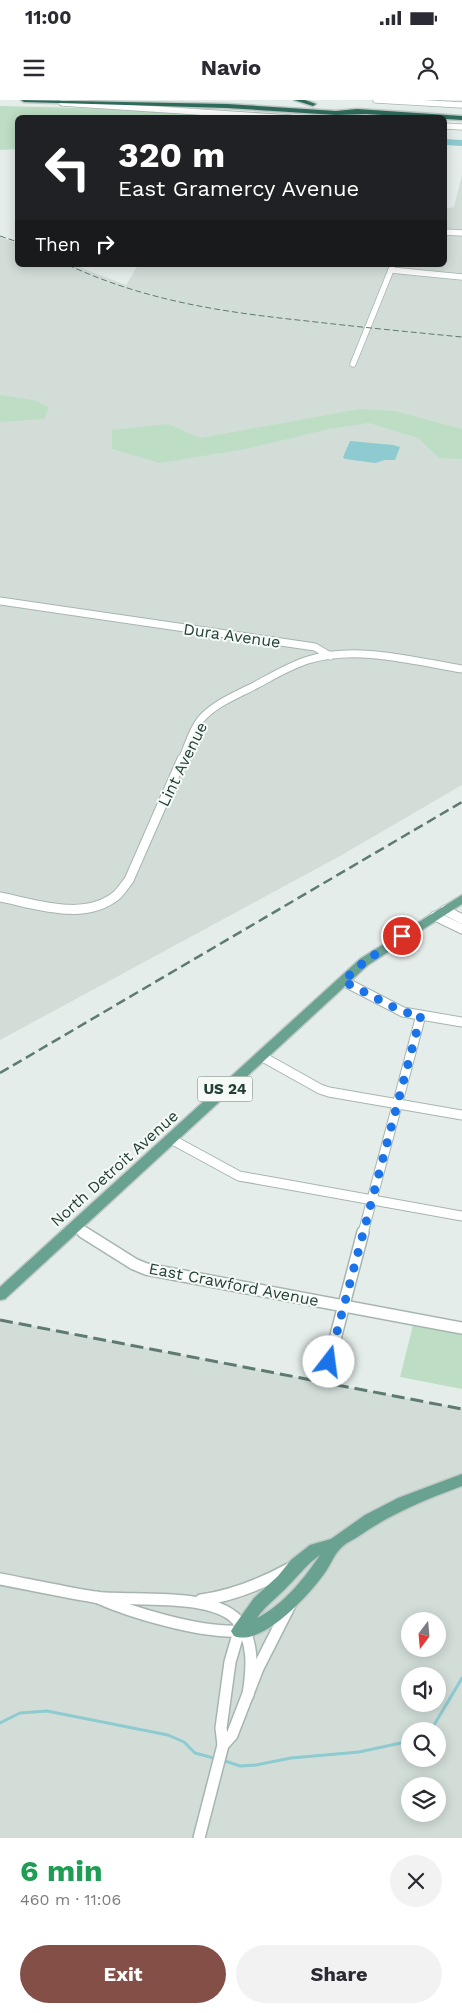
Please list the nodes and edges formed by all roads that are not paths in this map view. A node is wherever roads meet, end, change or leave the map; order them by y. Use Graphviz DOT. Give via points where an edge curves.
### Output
graph roads {
  1 [pos="24,100"];
  2 [pos="193,100"];
  3 [pos="255,100"];
  4 [pos="297,100"];
  5 [pos="376,100"];
  6 [pos="313,104"];
  7 [pos="462,105"];
  8 [pos="364,112"];
  9 [pos="462,114"];
  10 [pos="246,115"];
  11 [pos="413,115"];
  12 [pos="447,117"];
  13 [pos="462,118"];
  14 [pos="447,126"];
  15 [pos="462,127"];
  16 [pos="447,232"];
  17 [pos="462,233"];
  18 [pos="392,267"];
  19 [pos="462,277"];
  20 [pos="353,364"];
  21 [pos="0,601"];
  22 [pos="330,656"];
  23 [pos="462,669"];
  24 [pos="0,897"];
  25 [pos="462,899"];
  26 [pos="440,913"];
  27 [pos="462,919"];
  28 [pos="462,929"];
  29 [pos="343,981"];
  30 [pos="421,1015"];
  31 [pos="462,1022"];
  32 [pos="261,1056"];
  33 [pos="398,1104"];
  34 [pos="462,1115"];
  35 [pos="170,1139"];
  36 [pos="372,1200"];
  37 [pos="462,1216"];
  38 [pos="75,1227"];
  39 [pos="0,1295"];
  40 [pos="344,1306"];
  41 [pos="462,1328"];
  42 [pos="329,1362"];
  43 [pos="462,1480"];
  44 [pos="335,1544"];
  45 [pos="296,1565"];
  46 [pos="0,1578"];
  47 [pos="96,1596"];
  48 [pos="190,1602"];
  49 [pos="291,1602"];
  50 [pos="242,1629"];
  51 [pos="248,1695"];
  52 [pos="223,1746"];
  53 [pos="199,1838"];
  1 -- 8 [label="highway"];
  1 -- 10 [label="street"];
  2 -- 8 [label="highway"];
  3 -- 6 [label="highway"];
  4 -- 6 [label="highway"];
  5 -- 7 [label="street"];
  6 -- 9 [label="highway"];
  8 -- 11 [label="highway"];
  12 -- 13 [label="highway"];
  14 -- 15 [label="street"];
  16 -- 17 [label="street"];
  18 -- 19 [label="street"];
  18 -- 20 [label="street"];
  21 -- 22 [label="street, Dura Avenue" via="314,647"];
  22 -- 23 [label="street, Dura Avenue" via="378,656"];
  22 -- 24 [label="street, Lint Avenue" via="288,668 221,703 204,716 120,894 104,904 73,910"];
  25 -- 26 [label="main road, North Detroit Avenue / US 24"];
  26 -- 27 [label="street"];
  26 -- 28 [label="street"];
  26 -- 29 [label="main road, North Detroit Avenue / US 24" via="386,946"];
  29 -- 30 [label="street" via="403,1012"];
  29 -- 32 [label="main road, North Detroit Avenue / US 24"];
  30 -- 31 [label="street"];
  30 -- 33 [label="street"];
  32 -- 33 [label="street" via="320,1089"];
  32 -- 35 [label="main road, North Detroit Avenue / US 24"];
  33 -- 34 [label="street"];
  33 -- 36 [label="street"];
  35 -- 36 [label="street" via="232,1174"];
  35 -- 38 [label="main road, North Detroit Avenue / US 24"];
  36 -- 37 [label="street"];
  36 -- 40 [label="street"];
  38 -- 39 [label="main road, North Detroit Avenue / US 24"];
  38 -- 40 [label="street, East Crawford Avenue" via="146,1269"];
  40 -- 41 [label="street, East Crawford Avenue"];
  40 -- 42 [label="street"];
  43 -- 44 [label="main road" via="389,1509"];
  44 -- 45 [label="main road" via="315,1550"];
  44 -- 49 [label="main road" via="327,1560"];
  45 -- 48 [label="street" via="250,1589"];
  45 -- 50 [label="main road" via="259,1603"];
  46 -- 47 [label="street"];
  47 -- 48 [label="street"];
  47 -- 50 [label="street" via="118,1607 198,1627 226,1632"];
  48 -- 50 [label="street" via="216,1606"];
  49 -- 50 [label="main road" via="269,1619"];
  49 -- 51 [label="street"];
  50 -- 51 [label="street" via="251,1654"];
  50 -- 52 [label="street" via="230,1662 220,1728"];
  51 -- 52 [label="street" via="232,1735"];
  52 -- 53 [label="street"];
}
